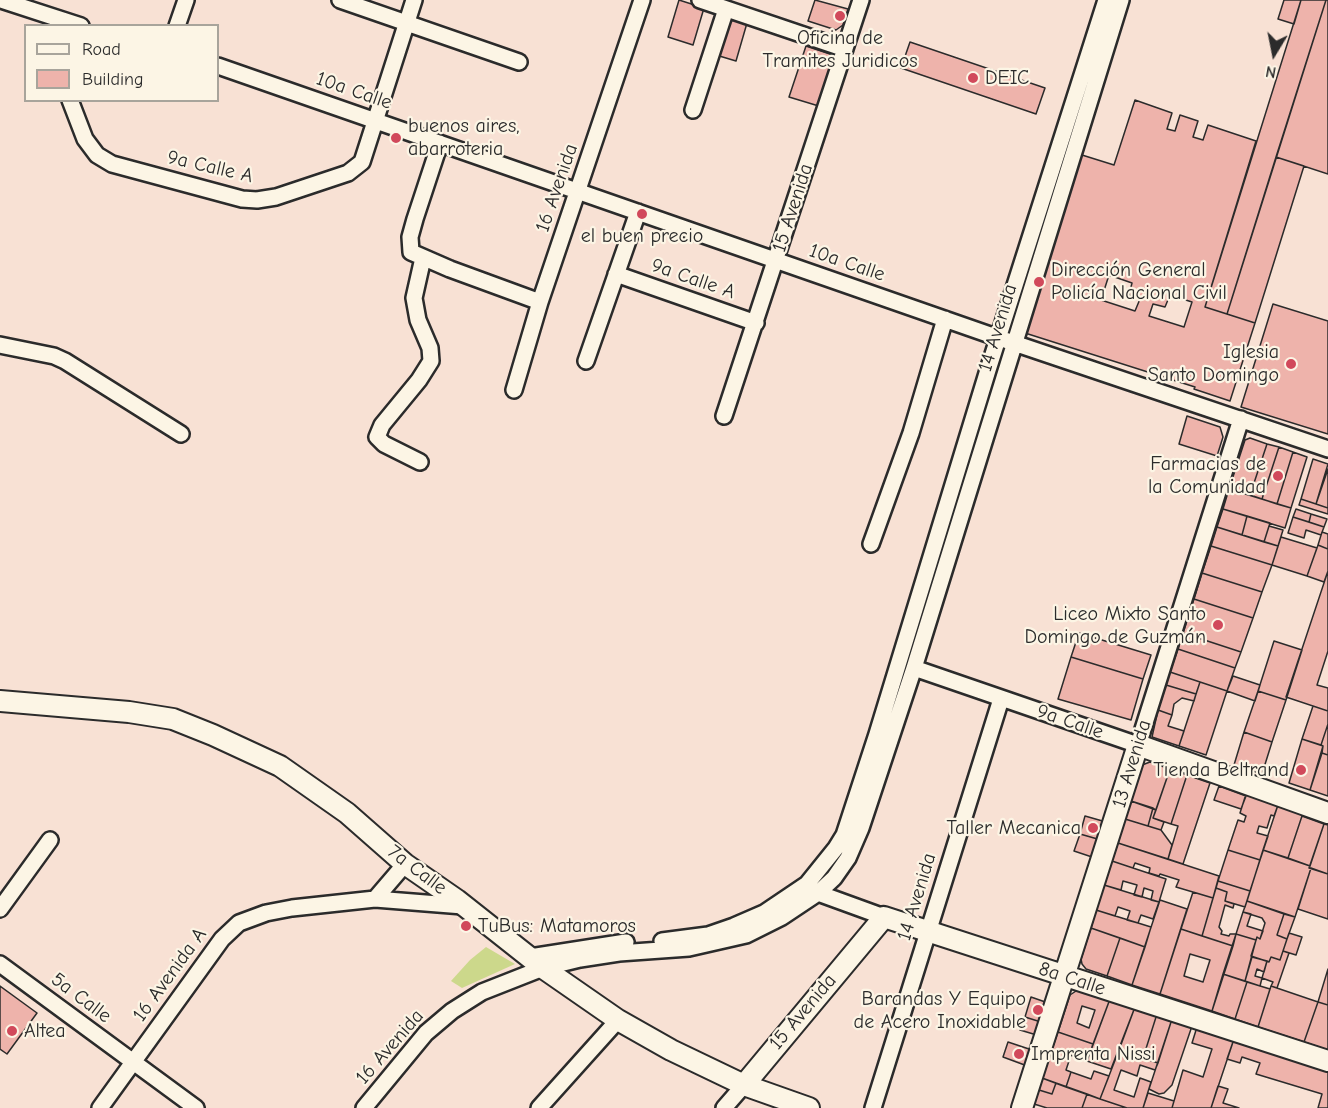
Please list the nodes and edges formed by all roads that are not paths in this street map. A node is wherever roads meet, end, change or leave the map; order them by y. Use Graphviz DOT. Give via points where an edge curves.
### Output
graph roads {
  1 [pos="1,0"];
  2 [pos="186,0"];
  3 [pos="340,0"];
  4 [pos="414,0"];
  5 [pos="642,0"];
  6 [pos="700,0"];
  7 [pos="861,0"];
  8 [pos="1106,0"];
  9 [pos="1121,0"];
  10 [pos="726,9"];
  11 [pos="71,24"];
  12 [pos="178,24"];
  13 [pos="407,24"];
  14 [pos="845,49"];
  15 [pos="519,62"];
  16 [pos="219,66"];
  17 [pos="71,102"];
  18 [pos="693,110"];
  19 [pos="376,121"];
  20 [pos="440,143"];
  21 [pos="578,191"];
  22 [pos="638,212"];
  23 [pos="417,255"];
  24 [pos="776,260"];
  25 [pos="616,274"];
  26 [pos="540,302"];
  27 [pos="945,319"];
  28 [pos="756,323"];
  29 [pos="999,338"];
  30 [pos="1015,343"];
  31 [pos="0,345"];
  32 [pos="586,361"];
  33 [pos="514,390"];
  34 [pos="724,416"];
  35 [pos="1240,419"];
  36 [pos="181,434"];
  37 [pos="1328,449"];
  38 [pos="420,462"];
  39 [pos="872,544"];
  40 [pos="914,668"];
  41 [pos="1002,699"];
  42 [pos="0,701"];
  43 [pos="1138,745"];
  44 [pos="1328,813"];
  45 [pos="50,840"];
  46 [pos="405,864"];
  47 [pos="818,893"];
  48 [pos="375,899"];
  49 [pos="463,906"];
  50 [pos="0,909"];
  51 [pos="884,917"];
  52 [pos="928,932"];
  53 [pos="537,962"];
  54 [pos="0,964"];
  55 [pos="1065,976"];
  56 [pos="618,1020"];
  57 [pos="1328,1061"];
  58 [pos="133,1063"];
  59 [pos="744,1085"];
  60 [pos="100,1108"];
  61 [pos="196,1108"];
  62 [pos="364,1108"];
  63 [pos="539,1108"];
  64 [pos="724,1108"];
  65 [pos="809,1108"];
  66 [pos="873,1108"];
  67 [pos="1022,1108"];
  1 -- 11 [label="street"];
  2 -- 12 [label="street"];
  3 -- 13 [label="street"];
  4 -- 13 [label="street, 9a Calle A"];
  5 -- 21 [label="street, 16 Avenida"];
  6 -- 10 [label="street"];
  7 -- 14 [label="street, 15 Avenida"];
  8 -- 29 [label="street, 14 Avenida"];
  9 -- 30 [label="street, 14 Avenida"];
  10 -- 14 [label="street"];
  10 -- 18 [label="street"];
  13 -- 15 [label="street"];
  13 -- 19 [label="street, 9a Calle A"];
  14 -- 24 [label="street, 15 Avenida"];
  16 -- 19 [label="street, 10a Calle"];
  17 -- 19 [label="street, 9a Calle A" via="85,139 97,155 112,164 257,200 348,173 362,162"];
  19 -- 20 [label="street, 10a Calle"];
  20 -- 21 [label="street, 10a Calle"];
  20 -- 23 [label="street" via="410,237"];
  21 -- 22 [label="street, 10a Calle"];
  21 -- 26 [label="street, 16 Avenida"];
  22 -- 24 [label="street, 10a Calle"];
  22 -- 25 [label="street"];
  23 -- 26 [label="street"];
  23 -- 38 [label="street" via="414,298 431,361 376,437"];
  24 -- 27 [label="street, 10a Calle"];
  24 -- 28 [label="street, 15 Avenida"];
  25 -- 28 [label="street, 9a Calle A"];
  25 -- 32 [label="street"];
  26 -- 33 [label="street, 16 Avenida"];
  27 -- 29 [label="street, 10a Calle"];
  27 -- 39 [label="street"];
  28 -- 34 [label="street, 15 Avenida"];
  29 -- 30 [label="street, 10a Calle"];
  29 -- 53 [label="street, 14 Avenida" via="850,821 836,848 793,895 734,926 708,934 608,944"];
  30 -- 35 [label="street, 10a Calle"];
  30 -- 40 [label="street, 14 Avenida"];
  31 -- 36 [label="street" via="66,361"];
  35 -- 37 [label="street, 10a Calle"];
  35 -- 43 [label="street, 13 Avenida"];
  40 -- 41 [label="street, 9a Calle"];
  40 -- 47 [label="street, 14 Avenida" via="852,848 834,878"];
  41 -- 43 [label="street, 9a Calle"];
  41 -- 52 [label="street, 14 Avenida"];
  42 -- 46 [label="main road, 7a Calle" via="129,711 173,719 213,735 280,766 347,813"];
  43 -- 44 [label="main road, 9a Calle"];
  43 -- 55 [label="main road, 13 Avenida"];
  45 -- 50 [label="street"];
  46 -- 48 [label="street"];
  46 -- 49 [label="main road, 7a Calle"];
  47 -- 51 [label="street, 8a Calle"];
  47 -- 53 [label="street, 14 Avenida" via="746,935 689,948"];
  48 -- 49 [label="street, 16 Avenida A"];
  48 -- 58 [label="street, 16 Avenida A" via="292,908 239,923 222,939"];
  49 -- 53 [label="main road, 7a Calle"];
  51 -- 52 [label="main road, 8a Calle"];
  51 -- 59 [label="main road, 15 Avenida"];
  52 -- 55 [label="main road, 8a Calle"];
  52 -- 66 [label="street, 14 Avenida"];
  53 -- 56 [label="main road, 7a Calle"];
  53 -- 62 [label="street, 16 Avenida" via="452,1011 426,1033"];
  54 -- 58 [label="street, 5a Calle"];
  55 -- 57 [label="main road, 8a Calle"];
  55 -- 67 [label="main road, 13 Avenida"];
  56 -- 59 [label="main road, 7a Calle"];
  56 -- 63 [label="street"];
  58 -- 60 [label="street, 16 Avenida A"];
  58 -- 61 [label="street, 5a Calle"];
  59 -- 64 [label="street, 15 Avenida"];
  59 -- 65 [label="main road, 7a Calle"];
}
